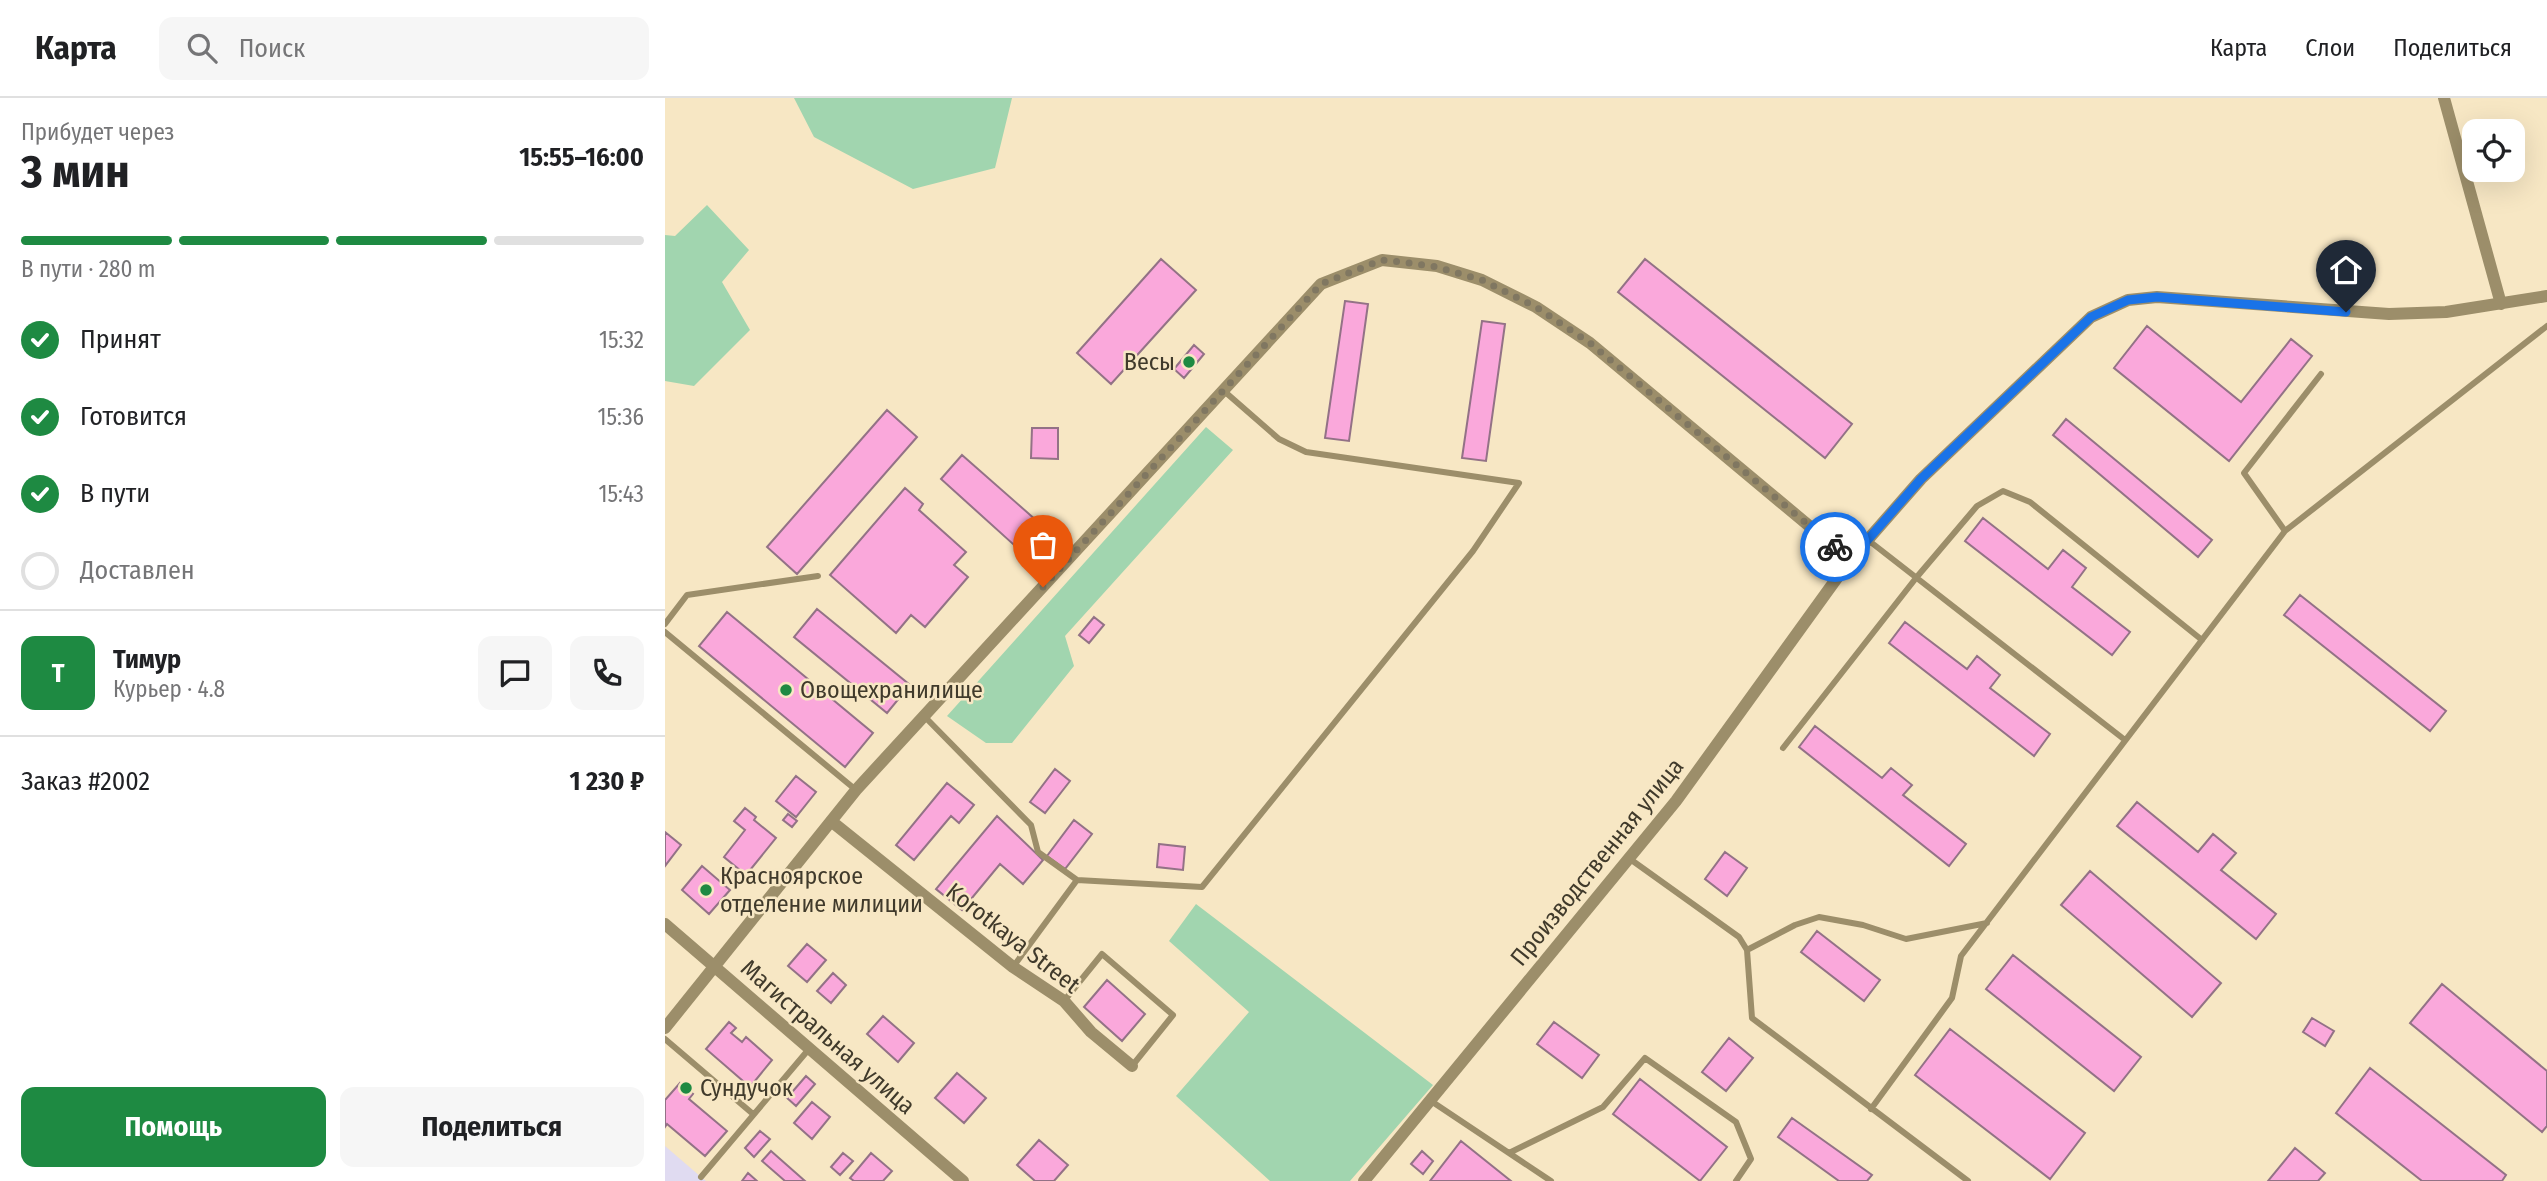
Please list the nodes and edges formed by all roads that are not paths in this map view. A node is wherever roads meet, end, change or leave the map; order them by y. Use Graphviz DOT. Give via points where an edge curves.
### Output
graph roads {
  1 [pos="2444,98"];
  2 [pos="2547,296"];
  3 [pos="2501,304"];
  4 [pos="2547,326"];
  5 [pos="2321,373"];
  6 [pos="1223,390"];
  7 [pos="2284,531"];
  8 [pos="1868,540"];
  9 [pos="1850,560"];
  10 [pos="818,576"];
  11 [pos="1916,578"];
  12 [pos="665,624"];
  13 [pos="665,632"];
  14 [pos="2202,640"];
  15 [pos="924,716"];
  16 [pos="2125,740"];
  17 [pos="1783,748"];
  18 [pos="856,790"];
  19 [pos="831,821"];
  20 [pos="1628,858"];
  21 [pos="1077,880"];
  22 [pos="1987,923"];
  23 [pos="665,924"];
  24 [pos="1747,950"];
  25 [pos="715,966"];
  26 [pos="1013,967"];
  27 [pos="1063,1001"];
  28 [pos="665,1028"];
  29 [pos="665,1039"];
  30 [pos="809,1049"];
  31 [pos="1132,1066"];
  32 [pos="1431,1101"];
  33 [pos="1871,1108"];
  34 [pos="753,1114"];
  35 [pos="1509,1153"];
  36 [pos="701,1177"];
  37 [pos="963,1181"];
  38 [pos="1364,1181"];
  39 [pos="1551,1181"];
  40 [pos="1736,1181"];
  41 [pos="1968,1181"];
  1 -- 3 [label="street"];
  2 -- 3 [label="street, Производственная улица"];
  3 -- 8 [label="street, Производственная улица" via="2389,314 2157,297 2128,300 2091,317 1921,479"];
  4 -- 7 [label="lane"];
  5 -- 7 [label="lane" via="2244,473"];
  6 -- 9 [label="street" via="1321,284 1382,260 1437,267 1482,280 1536,307 1590,343"];
  6 -- 15 [label="street"];
  6 -- 21 [label="lane" via="1279,439 1306,453 1519,483 1473,551 1202,887"];
  7 -- 14 [label="lane"];
  8 -- 9 [label="street, Производственная улица"];
  8 -- 11 [label="lane"];
  9 -- 20 [label="street, Производственная улица" via="1684,791"];
  10 -- 12 [label="lane" via="687,595"];
  11 -- 14 [label="lane" via="1977,506 2003,491 2030,502"];
  11 -- 16 [label="lane"];
  11 -- 17 [label="lane"];
  13 -- 18 [label="lane"];
  14 -- 16 [label="lane"];
  15 -- 18 [label="street"];
  15 -- 21 [label="lane" via="1031,825 1038,852"];
  16 -- 22 [label="lane"];
  18 -- 19 [label="street"];
  19 -- 25 [label="street"];
  19 -- 26 [label="street, Korotkaya Street"];
  20 -- 24 [label="lane" via="1739,937"];
  20 -- 32 [label="street, Производственная улица"];
  21 -- 26 [label="lane"];
  22 -- 24 [label="lane" via="1906,939 1819,917"];
  22 -- 33 [label="lane" via="1961,956 1952,998"];
  23 -- 25 [label="street, Магистральная улица"];
  24 -- 33 [label="lane" via="1752,1018"];
  25 -- 28 [label="street"];
  25 -- 30 [label="street, Магистральная улица"];
  26 -- 27 [label="street, Korotkaya Street"];
  27 -- 31 [label="street, Korotkaya Street"];
  27 -- 31 [label="lane" via="1102,954 1173,1015"];
  29 -- 34 [label="lane"];
  30 -- 34 [label="lane"];
  30 -- 37 [label="street, Магистральная улица"];
  32 -- 35 [label="lane"];
  32 -- 38 [label="street, Производственная улица"];
  33 -- 41 [label="lane"];
  34 -- 36 [label="lane"];
  35 -- 39 [label="lane"];
  35 -- 40 [label="lane" via="1603,1107 1645,1058 1736,1122 1751,1159"];
}
